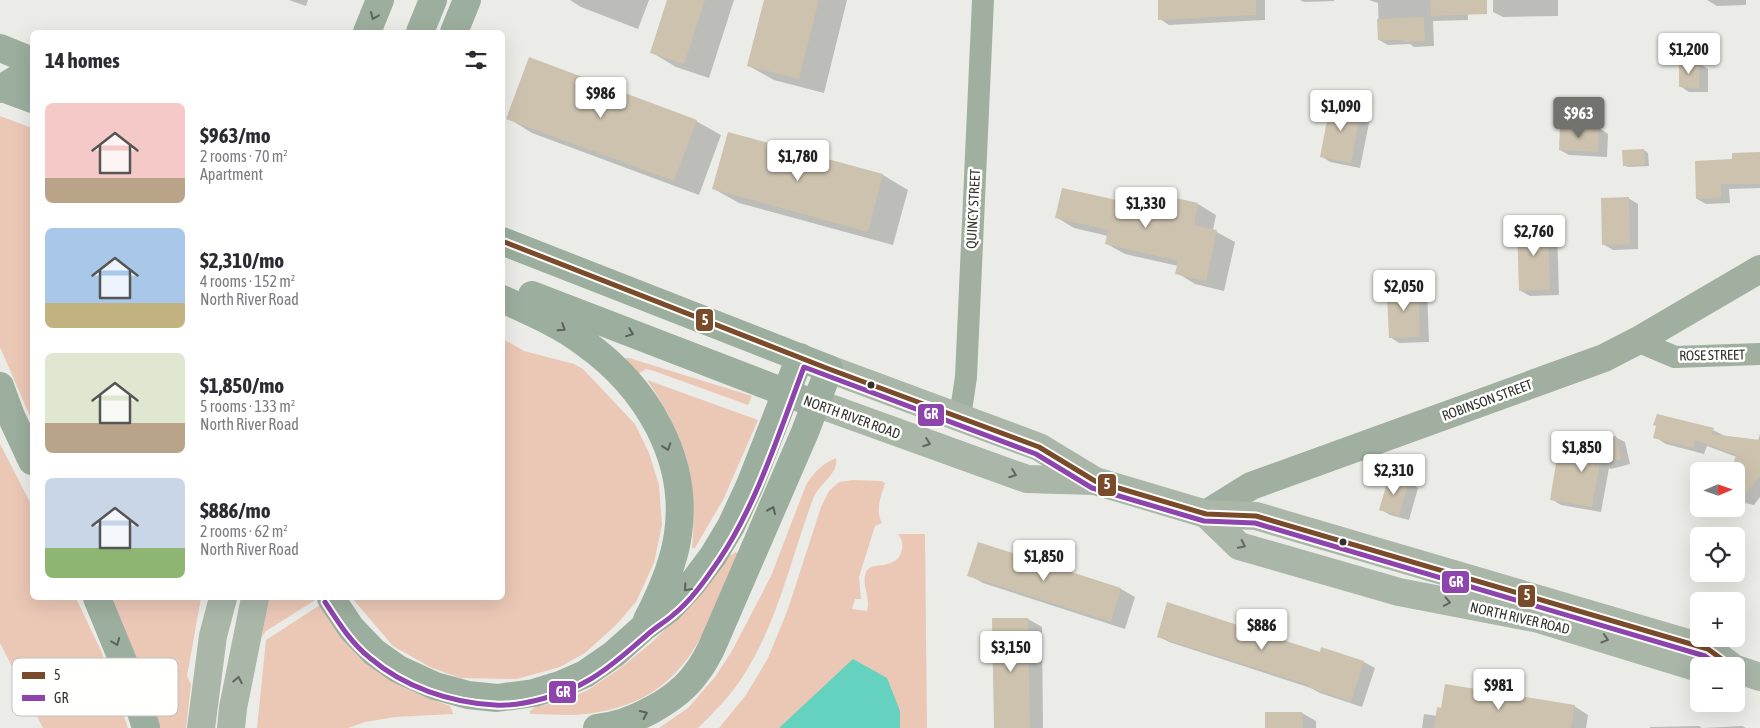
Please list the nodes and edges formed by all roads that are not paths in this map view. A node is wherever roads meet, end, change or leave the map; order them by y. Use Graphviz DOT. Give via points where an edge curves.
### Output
graph roads {
  1 [pos="380,0"];
  2 [pos="433,0"];
  3 [pos="983,0"];
  4 [pos="368,30"];
  5 [pos="421,30"];
  6 [pos="0,48"];
  7 [pos="30,59"];
  8 [pos="30,71"];
  9 [pos="1,88"];
  10 [pos="30,98"];
  11 [pos="505,242"];
  12 [pos="1760,269"];
  13 [pos="505,285"];
  14 [pos="505,300"];
  15 [pos="1637,340"];
  16 [pos="1760,354"];
  17 [pos="800,357"];
  18 [pos="829,369"];
  19 [pos="0,386"];
  20 [pos="787,393"];
  21 [pos="816,404"];
  22 [pos="6,405"];
  23 [pos="960,417"];
  24 [pos="30,457"];
  25 [pos="1096,481"];
  26 [pos="1206,514"];
  27 [pos="98,600"];
  28 [pos="222,600"];
  29 [pos="255,600"];
  30 [pos="332,600"];
  31 [pos="643,628"];
  32 [pos="1719,657"];
  33 [pos="122,658"];
  34 [pos="1690,665"];
  35 [pos="1745,672"];
  36 [pos="1760,677"];
  37 [pos="142,716"];
  38 [pos="146,728"];
  39 [pos="201,728"];
  40 [pos="230,728"];
  41 [pos="597,728"];
  1 -- 4 [label="main road, one-way"];
  2 -- 5 [label="main road"];
  3 -- 23 [label="street, QUINCY STREET" via="966,377"];
  6 -- 7 [label="main road"];
  8 -- 9 [label="main road"];
  9 -- 10 [label="main road"];
  11 -- 17 [label="main road, NORTH RIVER ROAD"];
  12 -- 15 [label="street, ROBINSON STREET"];
  13 -- 20 [label="main road, NORTH RIVER ROAD, one-way"];
  14 -- 31 [label="main road, one-way" via="553,322 609,362 632,384 663,436 674,468 679,501 678,534 669,570"];
  15 -- 16 [label="street, ROSE STREET" via="1675,357"];
  15 -- 26 [label="street, ROBINSON STREET" via="1604,358 1251,486"];
  17 -- 18 [label="main road, NORTH RIVER ROAD"];
  17 -- 20 [label="main road"];
  18 -- 21 [label="main road"];
  18 -- 23 [label="main road, NORTH RIVER ROAD"];
  19 -- 22 [label="main road"];
  20 -- 21 [label="main road, NORTH RIVER ROAD"];
  20 -- 31 [label="main road, one-way" via="750,485 713,556 669,609"];
  21 -- 25 [label="main road, NORTH RIVER ROAD, one-way" via="1027,479"];
  41 -- 21 [label="main road, one-way" via="627,722 655,709 696,674 711,649"];
  22 -- 24 [label="main road"];
  23 -- 25 [label="main road, NORTH RIVER ROAD" via="1039,446"];
  25 -- 26 [label="main road, NORTH RIVER ROAD"];
  26 -- 32 [label="main road, NORTH RIVER ROAD" via="1256,516 1708,649"];
  26 -- 34 [label="main road, NORTH RIVER ROAD, one-way" via="1239,546 1399,592 1539,619"];
  27 -- 33 [label="main road, one-way"];
  28 -- 39 [label="main road" via="213,636"];
  40 -- 29 [label="main road, one-way"];
  30 -- 31 [label="main road" via="362,640 398,669 435,686 468,696 497,698 534,693 560,685 585,674"];
  35 -- 36 [label="main road"];
  37 -- 38 [label="main road, one-way"];
}
